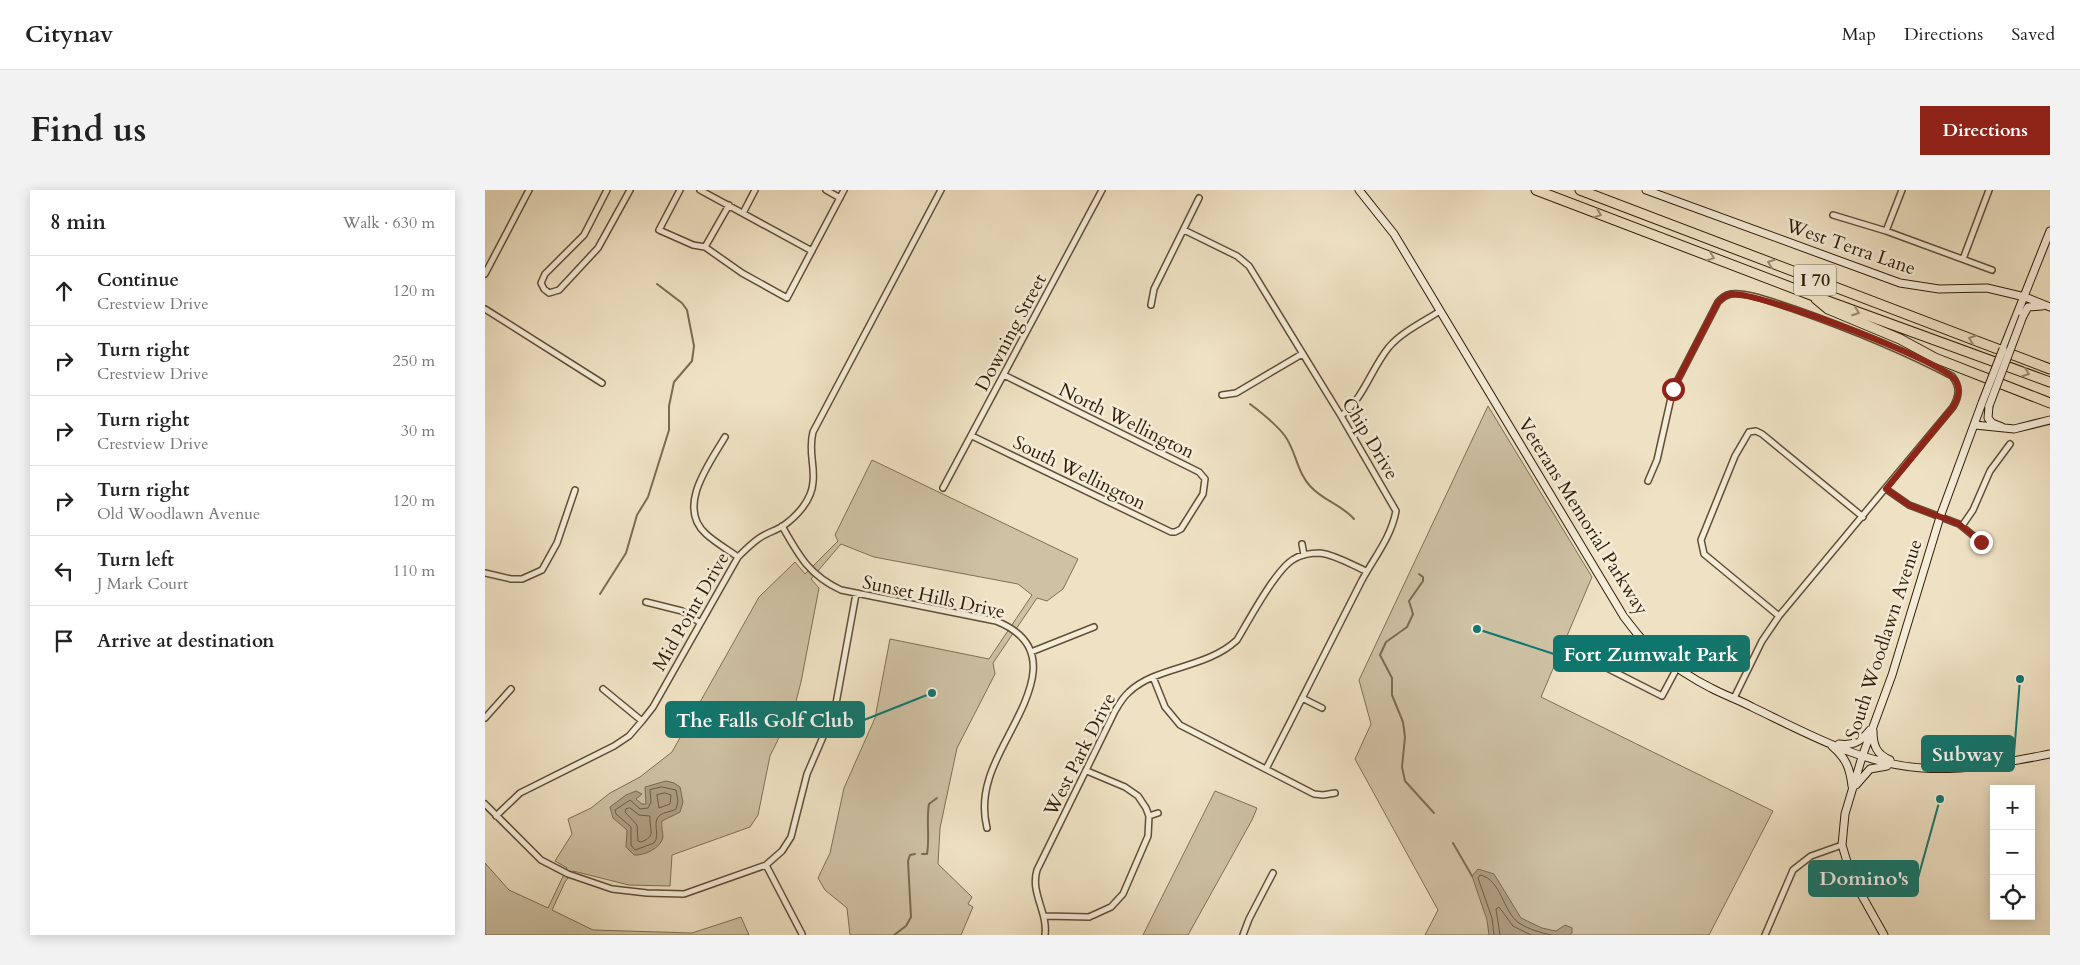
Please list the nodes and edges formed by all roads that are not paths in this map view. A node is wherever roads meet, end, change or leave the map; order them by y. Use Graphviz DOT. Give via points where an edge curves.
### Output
graph roads {
  1 [pos="529,190"];
  2 [pos="607,190"];
  3 [pos="630,190"];
  4 [pos="680,190"];
  5 [pos="700,190"];
  6 [pos="755,190"];
  7 [pos="826,190"];
  8 [pos="844,190"];
  9 [pos="941,190"];
  10 [pos="1102,190"];
  11 [pos="1359,190"];
  12 [pos="1536,190"];
  13 [pos="1580,190"];
  14 [pos="1646,190"];
  15 [pos="1902,190"];
  16 [pos="1989,190"];
  17 [pos="840,198"];
  18 [pos="1199,198"];
  19 [pos="729,205"];
  20 [pos="743,213"];
  21 [pos="1833,215"];
  22 [pos="1184,230"];
  23 [pos="1887,231"];
  24 [pos="2050,231"];
  25 [pos="705,248"];
  26 [pos="812,251"];
  27 [pos="1963,259"];
  28 [pos="1992,270"];
  29 [pos="485,274"];
  30 [pos="1811,295"];
  31 [pos="2025,297"];
  32 [pos="1151,305"];
  33 [pos="2049,306"];
  34 [pos="485,309"];
  35 [pos="1439,311"];
  36 [pos="2019,315"];
  37 [pos="1302,354"];
  38 [pos="2050,369"];
  39 [pos="1004,375"];
  40 [pos="2050,382"];
  41 [pos="602,383"];
  42 [pos="1222,395"];
  43 [pos="2050,403"];
  44 [pos="1986,405"];
  45 [pos="1341,416"];
  46 [pos="2050,420"];
  47 [pos="1975,425"];
  48 [pos="2014,429"];
  49 [pos="972,436"];
  50 [pos="725,438"];
  51 [pos="2010,444"];
  52 [pos="1648,481"];
  53 [pos="943,488"];
  54 [pos="1886,489"];
  55 [pos="575,490"];
  56 [pos="1863,517"];
  57 [pos="1940,517"];
  58 [pos="782,526"];
  59 [pos="1962,526"];
  60 [pos="1175,532"];
  61 [pos="1981,542"];
  62 [pos="1302,544"];
  63 [pos="1304,555"];
  64 [pos="738,557"];
  65 [pos="1367,572"];
  66 [pos="485,573"];
  67 [pos="856,594"];
  68 [pos="646,602"];
  69 [pos="1779,616"];
  70 [pos="699,622"];
  71 [pos="1094,626"];
  72 [pos="1031,652"];
  73 [pos="1593,661"];
  74 [pos="1677,668"];
  75 [pos="1153,677"];
  76 [pos="511,689"];
  77 [pos="603,689"];
  78 [pos="1302,698"];
  79 [pos="1734,698"];
  80 [pos="1322,708"];
  81 [pos="485,718"];
  82 [pos="643,721"];
  83 [pos="1873,726"];
  84 [pos="1829,743"];
  85 [pos="2050,754"];
  86 [pos="1862,756"];
  87 [pos="1903,766"];
  88 [pos="1266,769"];
  89 [pos="1087,771"];
  90 [pos="1852,789"];
  91 [pos="1335,792"];
  92 [pos="485,804"];
  93 [pos="1158,813"];
  94 [pos="496,816"];
  95 [pos="1149,816"];
  96 [pos="987,828"];
  97 [pos="1842,845"];
  98 [pos="766,865"];
  99 [pos="1273,873"];
  100 [pos="1045,916"];
  101 [pos="802,934"];
  102 [pos="1045,935"];
  103 [pos="1243,935"];
  104 [pos="1765,935"];
  105 [pos="1884,935"];
  1 -- 29 [label="street"];
  2 -- 3 [label="street" via="584,235 545,274 541,283 549,293 559,290 598,248"];
  4 -- 25 [label="street" via="659,230 693,246"];
  5 -- 19 [label="street"];
  6 -- 20 [label="street"];
  7 -- 17 [label="street"];
  8 -- 17 [label="street"];
  9 -- 58 [label="street, Mid Point Drive" via="813,432 810,451 813,484 809,497 797,515"];
  10 -- 39 [label="street, Downing Street"];
  11 -- 35 [label="street, Veterans Memorial Parkway" via="1394,234"];
  12 -- 30 [label="highway, I 70, one-way"];
  38 -- 13 [label="highway, I 70, one-way"];
  14 -- 31 [label="street, West Terra Lane" via="1900,283 1939,289 1987,288"];
  15 -- 23 [label="street"];
  16 -- 27 [label="street"];
  17 -- 26 [label="street"];
  18 -- 22 [label="street"];
  19 -- 20 [label="street"];
  19 -- 25 [label="street"];
  20 -- 26 [label="street"];
  21 -- 23 [label="street"];
  22 -- 32 [label="street" via="1154,289"];
  22 -- 37 [label="street, Chip Drive" via="1237,256 1249,266"];
  23 -- 27 [label="street"];
  24 -- 31 [label="street, South Woodlawn Avenue"];
  25 -- 26 [label="street" via="787,298"];
  27 -- 28 [label="street"];
  30 -- 40 [label="highway, I 70, one-way"];
  30 -- 43 [label="highway" via="1828,309 1935,358"];
  31 -- 33 [label="street, West Terra Lane"];
  31 -- 36 [label="street, South Woodlawn Avenue"];
  33 -- 36 [label="street" via="2031,306"];
  34 -- 41 [label="street"];
  35 -- 45 [label="street" via="1389,348 1355,403"];
  35 -- 74 [label="street, Veterans Memorial Parkway" via="1624,617 1651,650"];
  36 -- 44 [label="street, South Woodlawn Avenue, bridge"];
  37 -- 42 [label="street" via="1236,393"];
  37 -- 45 [label="street, Chip Drive"];
  39 -- 49 [label="street, Downing Street"];
  39 -- 60 [label="street, North Wellington" via="1199,472 1205,479 1203,494 1181,529"];
  44 -- 47 [label="street, South Woodlawn Avenue"];
  44 -- 48 [label="street" via="1992,423"];
  45 -- 65 [label="street, Chip Drive" via="1396,511 1394,524"];
  46 -- 48 [label="street"];
  47 -- 48 [label="street"];
  47 -- 57 [label="street, South Woodlawn Avenue"];
  49 -- 53 [label="street, Downing Street"];
  49 -- 60 [label="street, South Wellington"];
  50 -- 64 [label="street" via="697,489 693,508 705,534"];
  51 -- 59 [label="street" via="1990,472"];
  52 -- 54 [label="street" via="1657,460 1673,389 1718,302 1731,294 1776,303 1883,343 1952,376 1958,387 1953,407"];
  54 -- 56 [label="street"];
  54 -- 57 [label="street" via="1909,505"];
  55 -- 66 [label="street" via="557,543 542,570 522,579"];
  56 -- 69 [label="street"];
  56 -- 69 [label="street" via="1762,434 1749,432 1735,456 1701,546 1714,563"];
  57 -- 59 [label="street"];
  57 -- 83 [label="street, South Woodlawn Avenue"];
  58 -- 64 [label="street, Mid Point Drive" via="758,539"];
  58 -- 67 [label="street, Sunset Hills Drive" via="813,572 828,584"];
  59 -- 61 [label="street"];
  62 -- 63 [label="street"];
  63 -- 65 [label="street" via="1331,556"];
  63 -- 75 [label="street, West Park Drive" via="1282,570 1237,640 1228,648 1216,656"];
  64 -- 70 [label="street, Mid Point Drive"];
  65 -- 78 [label="street, Chip Drive"];
  67 -- 72 [label="street, Sunset Hills Drive" via="996,621 1022,637"];
  67 -- 98 [label="street" via="835,709 807,774 791,837 782,851"];
  68 -- 70 [label="street" via="682,611"];
  69 -- 79 [label="street" via="1762,641"];
  70 -- 82 [label="street, Mid Point Drive"];
  71 -- 72 [label="street"];
  72 -- 96 [label="street" via="1033,682 989,779 983,811"];
  73 -- 74 [label="street" via="1662,696"];
  74 -- 79 [label="street, Veterans Memorial Parkway"];
  75 -- 88 [label="street" via="1165,706 1180,725"];
  75 -- 89 [label="street, West Park Drive" via="1132,689 1122,700"];
  76 -- 81 [label="street"];
  77 -- 82 [label="street"];
  78 -- 80 [label="street"];
  78 -- 88 [label="street, Chip Drive"];
  79 -- 84 [label="street, Veterans Memorial Parkway"];
  82 -- 94 [label="street, Mid Point Drive" via="614,746 520,793"];
  83 -- 84 [label="street" via="1853,744"];
  83 -- 86 [label="street, South Woodlawn Avenue"];
  83 -- 87 [label="street" via="1873,742 1877,751"];
  84 -- 86 [label="street, Veterans Memorial Parkway"];
  84 -- 90 [label="street" via="1845,759"];
  85 -- 87 [label="street, Veterans Memorial Parkway" via="1969,768"];
  86 -- 87 [label="street, Veterans Memorial Parkway"];
  86 -- 90 [label="street, South Woodlawn Avenue"];
  87 -- 90 [label="street" via="1870,769"];
  88 -- 91 [label="street" via="1314,794"];
  89 -- 95 [label="street" via="1131,791 1143,802"];
  89 -- 100 [label="street, West Park Drive" via="1037,870 1036,892"];
  90 -- 97 [label="street, South Woodlawn Avenue"];
  92 -- 94 [label="street"];
  93 -- 95 [label="street"];
  94 -- 98 [label="street" via="533,854 549,865 589,883 612,889 684,894"];
  95 -- 100 [label="street" via="1147,839 1123,894 1116,902 1089,917"];
  97 -- 104 [label="street" via="1811,856 1793,870"];
  97 -- 105 [label="street, South Woodlawn Avenue" via="1852,878"];
  98 -- 101 [label="street"];
  99 -- 103 [label="street"];
  100 -- 102 [label="street, West Park Drive"];
}
